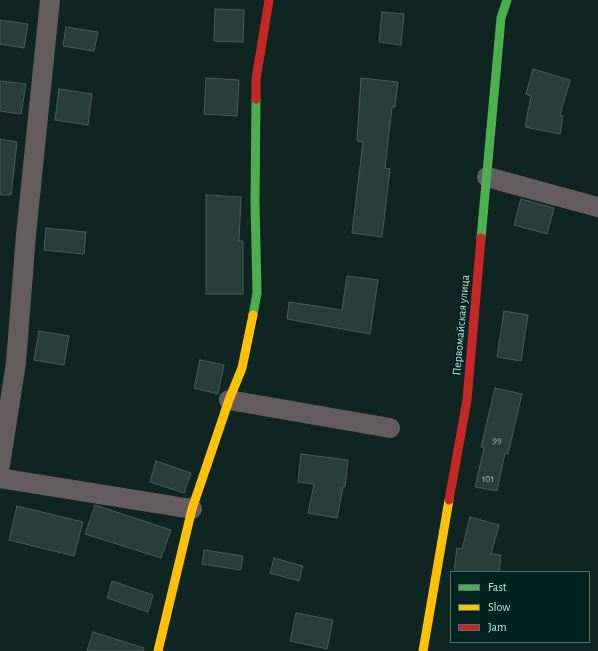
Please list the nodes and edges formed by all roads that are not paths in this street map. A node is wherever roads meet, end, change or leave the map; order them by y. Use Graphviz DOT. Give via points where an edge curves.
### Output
graph roads {
  1 [pos="50,0"];
  2 [pos="269,0"];
  3 [pos="507,0"];
  4 [pos="487,177"];
  5 [pos="598,207"];
  6 [pos="229,400"];
  7 [pos="390,428"];
  8 [pos="0,465"];
  9 [pos="0,478"];
  10 [pos="192,509"];
  11 [pos="158,651"];
  12 [pos="423,651"];
  1 -- 8 [label="street" via="16,363"];
  2 -- 6 [label="street" via="256,79 257,293 242,368"];
  3 -- 4 [label="street, Первомайская улица" via="501,18"];
  4 -- 5 [label="street"];
  4 -- 12 [label="street, Первомайская улица" via="466,400"];
  6 -- 7 [label="street"];
  6 -- 10 [label="street"];
  9 -- 10 [label="street"];
  10 -- 11 [label="street"];
}
